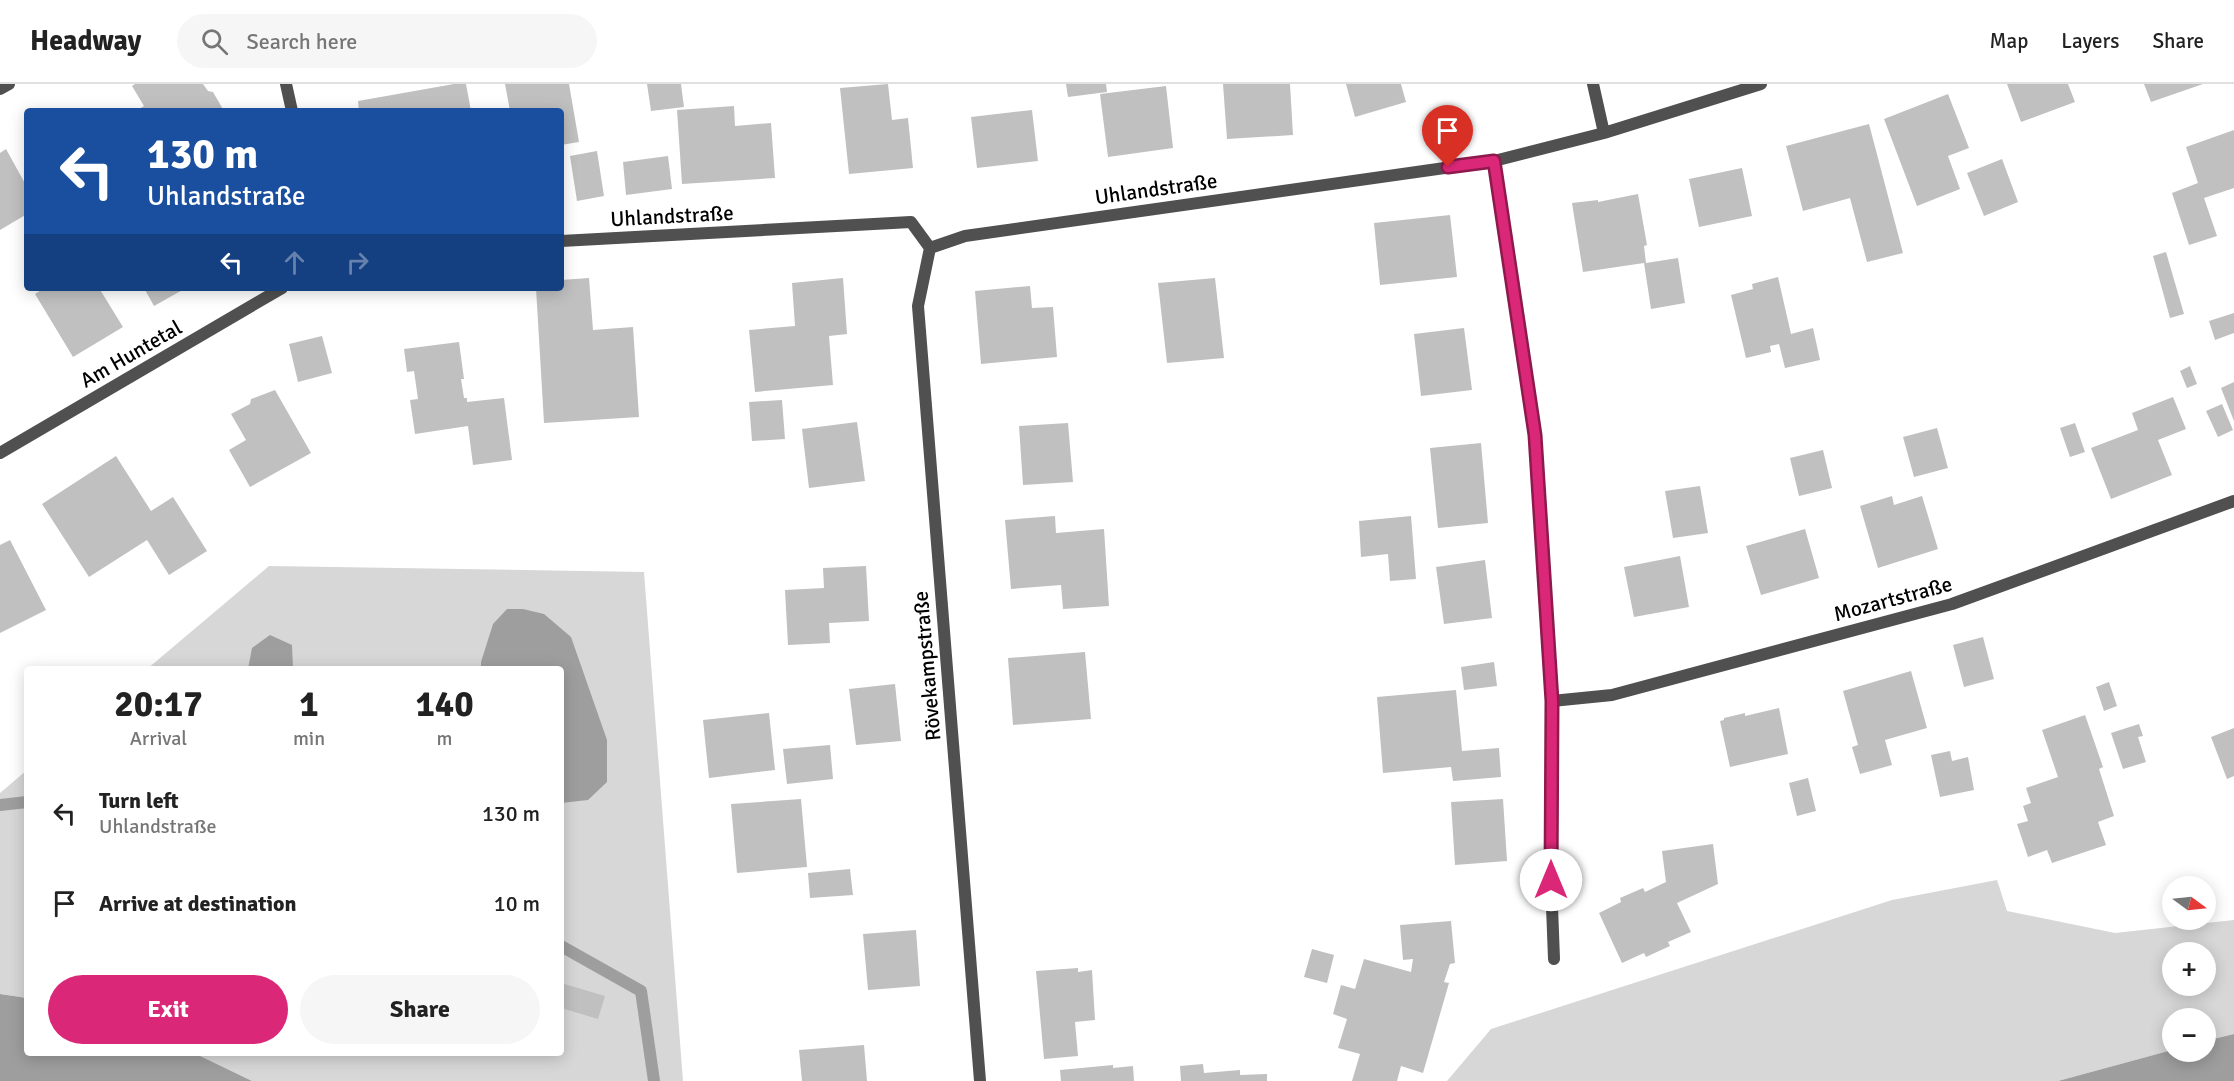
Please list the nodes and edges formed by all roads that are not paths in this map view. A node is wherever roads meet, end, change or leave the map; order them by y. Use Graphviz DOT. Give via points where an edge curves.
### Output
graph roads {
  1 [pos="9,84"];
  2 [pos="286,84"];
  3 [pos="1593,84"];
  4 [pos="1761,84"];
  5 [pos="0,89"];
  6 [pos="291,108"];
  7 [pos="1604,133"];
  8 [pos="1494,161"];
  9 [pos="564,241"];
  10 [pos="930,248"];
  11 [pos="277,291"];
  12 [pos="0,453"];
  13 [pos="2234,501"];
  14 [pos="1552,701"];
  15 [pos="1554,959"];
  16 [pos="980,1081"];
  1 -- 5 [label="street"];
  2 -- 6 [label="street"];
  3 -- 7 [label="street"];
  4 -- 7 [label="street, Uhlandstraße"];
  7 -- 8 [label="street, Uhlandstraße"];
  8 -- 10 [label="street, Uhlandstraße" via="965,236"];
  8 -- 14 [label="street" via="1535,435"];
  9 -- 10 [label="street, Uhlandstraße" via="911,222"];
  10 -- 16 [label="street, Rövekampstraße" via="918,306"];
  11 -- 12 [label="street, Am Huntetal"];
  13 -- 14 [label="street, Mozartstraße" via="1952,604 1612,694"];
  14 -- 15 [label="street"];
}
